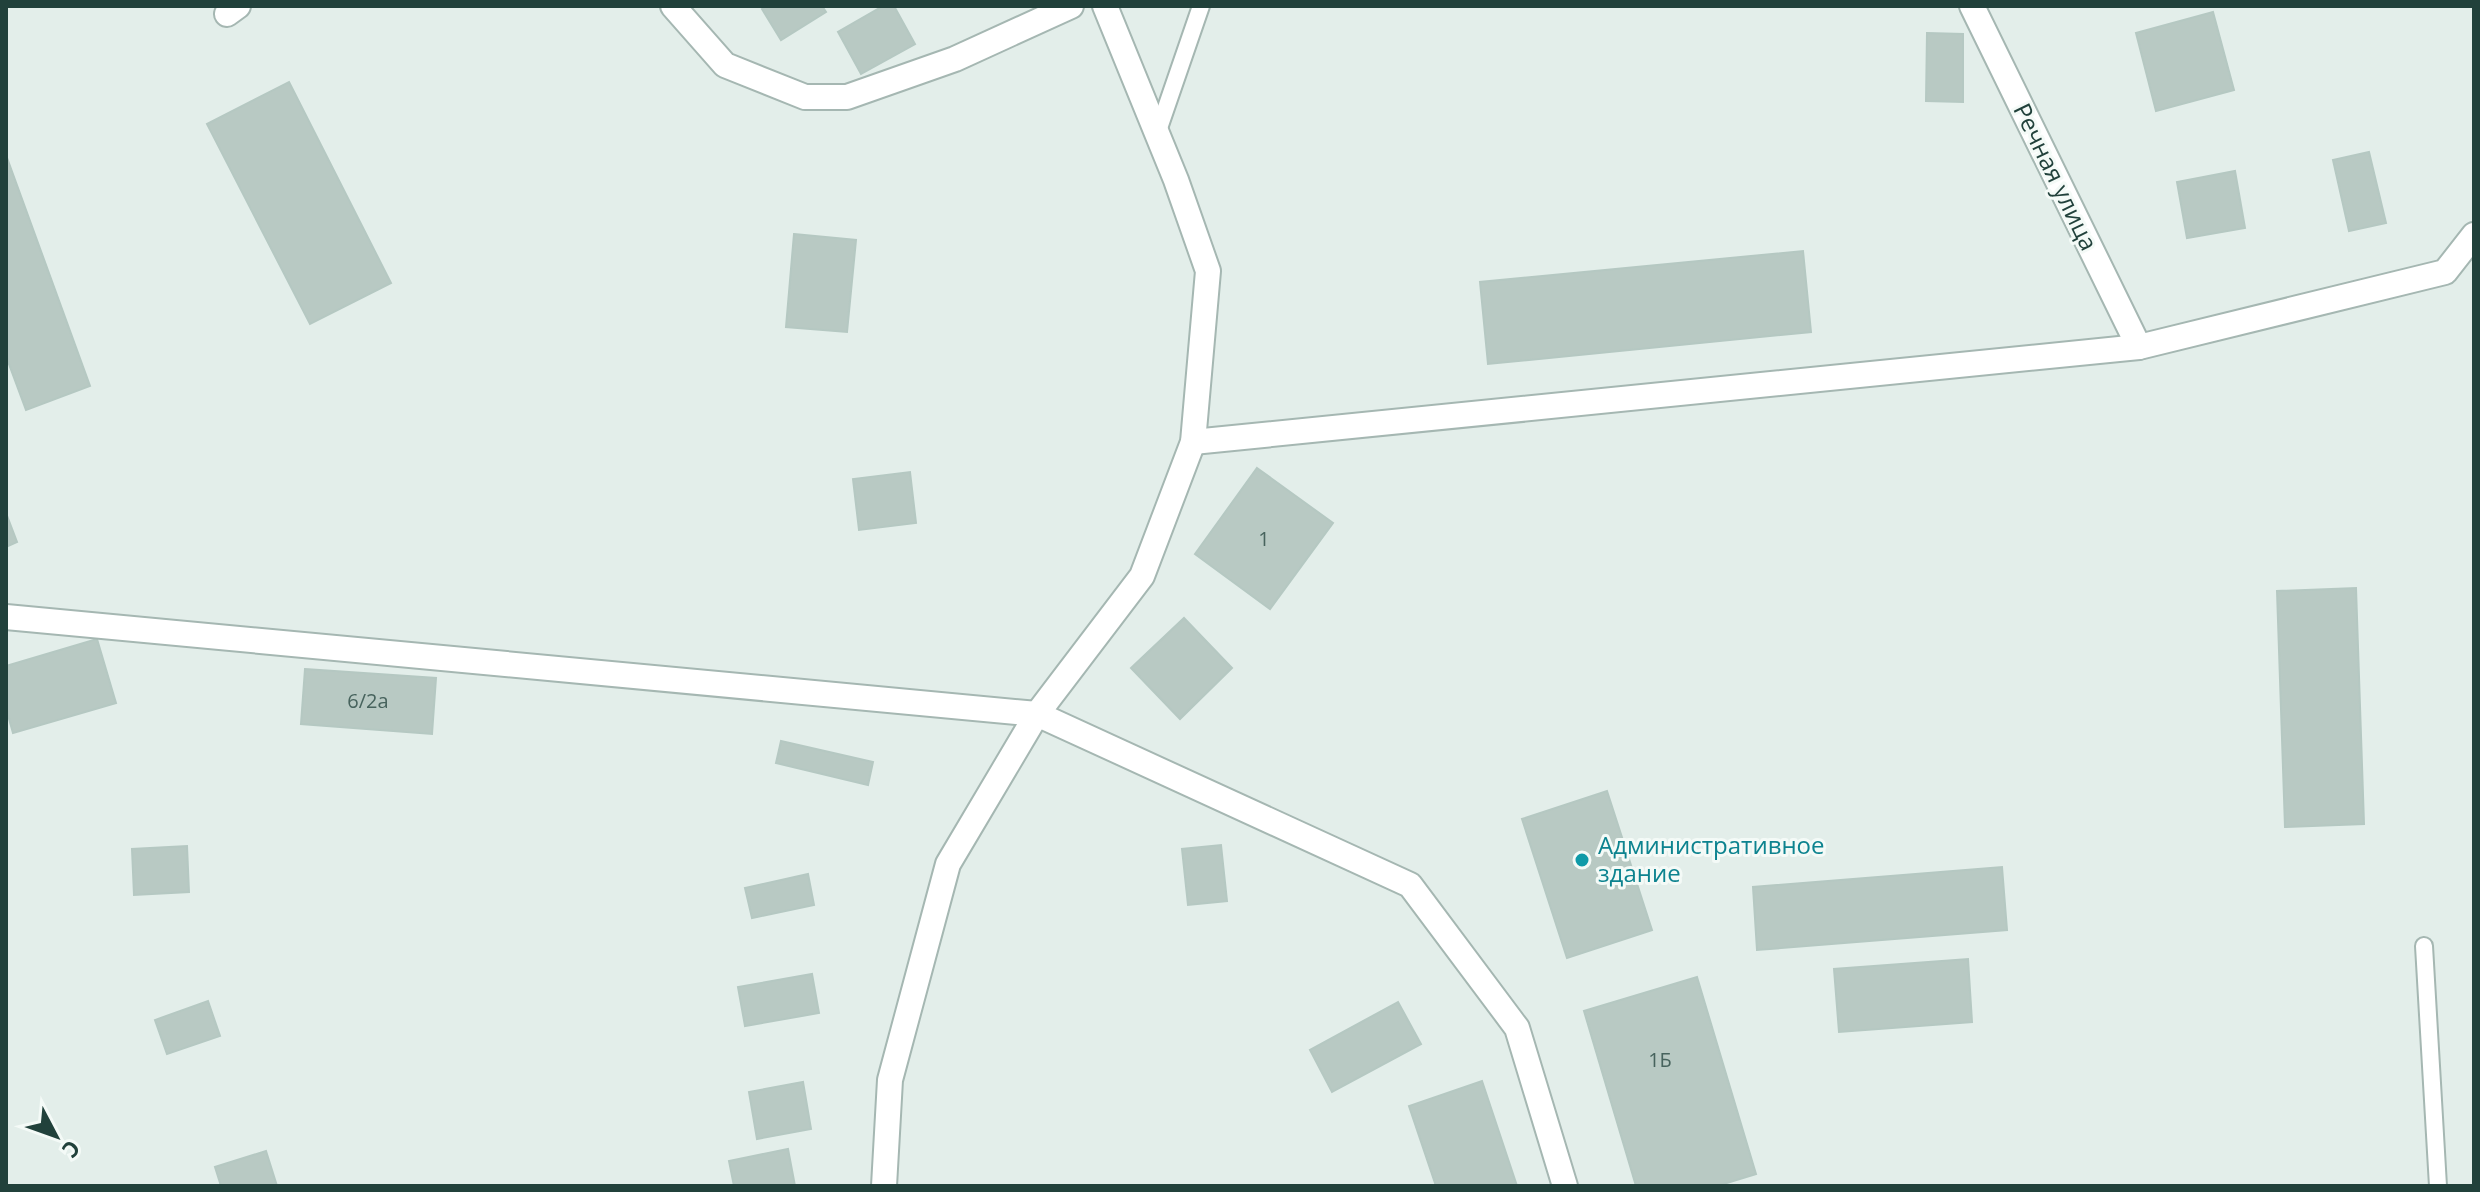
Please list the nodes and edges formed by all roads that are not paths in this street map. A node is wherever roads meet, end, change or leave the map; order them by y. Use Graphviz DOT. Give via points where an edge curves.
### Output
graph roads {
  1 [pos="1071,6"];
  2 [pos="1105,6"];
  3 [pos="1201,6"];
  4 [pos="1972,6"];
  5 [pos="680,8"];
  6 [pos="1157,134"];
  7 [pos="2474,235"];
  8 [pos="2139,347"];
  9 [pos="1193,442"];
  10 [pos="6,617"];
  11 [pos="1037,714"];
  12 [pos="2424,946"];
  13 [pos="884,1186"];
  14 [pos="1565,1186"];
  15 [pos="2438,1186"];
  1 -- 5 [label="street" via="955,59 847,97 805,97 725,65"];
  2 -- 6 [label="street"];
  3 -- 6 [label="lane"];
  4 -- 8 [label="street, Речная улица"];
  6 -- 9 [label="street" via="1208,271"];
  7 -- 8 [label="street" via="2445,272"];
  8 -- 9 [label="street"];
  9 -- 11 [label="street" via="1142,576"];
  10 -- 11 [label="street"];
  11 -- 13 [label="street" via="948,864 890,1080"];
  11 -- 14 [label="street" via="1410,885 1517,1028"];
  12 -- 15 [label="lane"];
}
